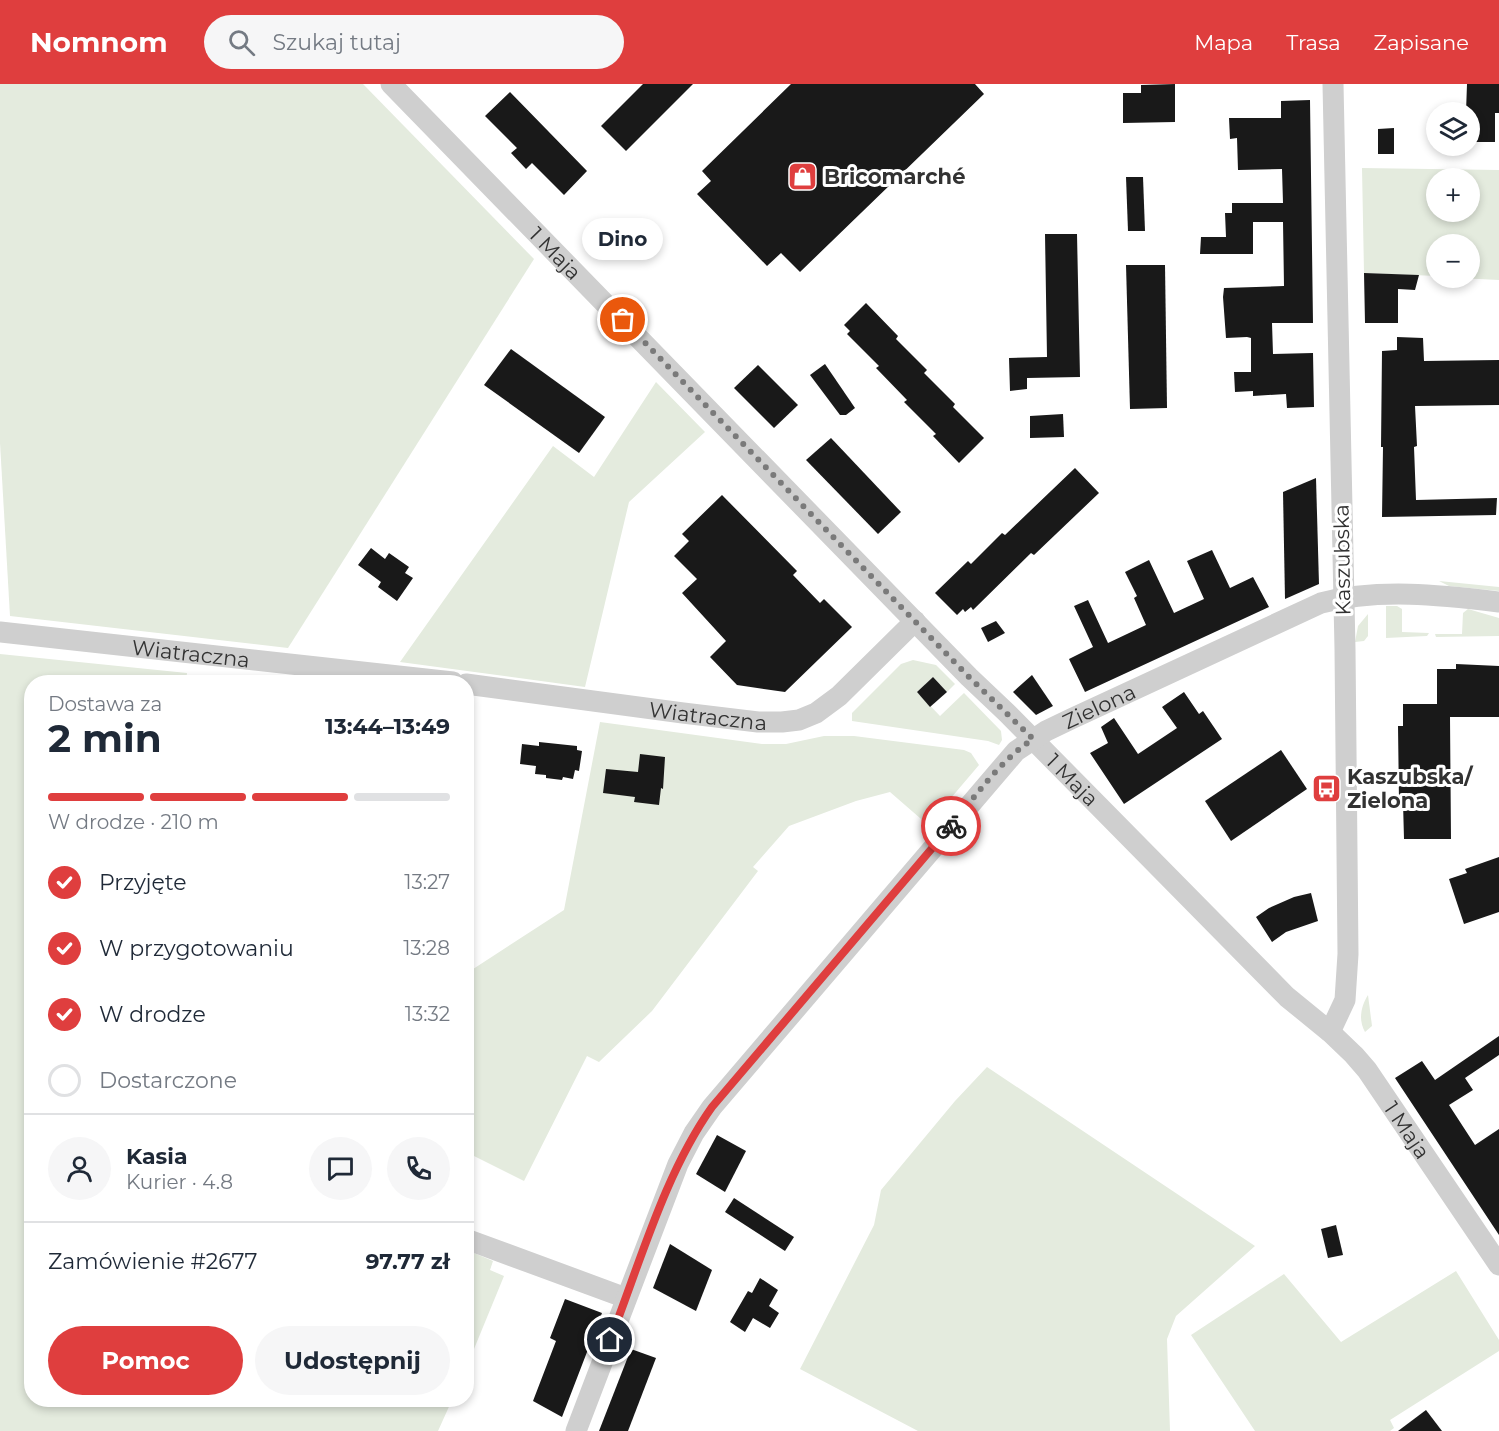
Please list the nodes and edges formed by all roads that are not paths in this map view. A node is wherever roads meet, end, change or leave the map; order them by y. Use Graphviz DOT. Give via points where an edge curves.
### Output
graph roads {
  1 [pos="391,84"];
  2 [pos="1333,84"];
  3 [pos="1343,598"];
  4 [pos="1499,602"];
  5 [pos="915,621"];
  6 [pos="0,632"];
  7 [pos="390,675"];
  8 [pos="474,685"];
  9 [pos="1033,739"];
  10 [pos="1330,1032"];
  11 [pos="474,1242"];
  12 [pos="1499,1265"];
  13 [pos="626,1298"];
  14 [pos="576,1431"];
  1 -- 5 [label="street, 1 Maja"];
  2 -- 3 [label="street, Kaszubska"];
  3 -- 4 [label="street, Zielona" via="1416,596"];
  3 -- 9 [label="street, Zielona" via="1312,607"];
  3 -- 10 [label="street, Kaszubska" via="1348,954 1346,1000"];
  5 -- 8 [label="street, Wiatraczna" via="839,696 799,720 758,722"];
  5 -- 9 [label="street, 1 Maja"];
  6 -- 7 [label="street, Wiatraczna"];
  9 -- 10 [label="street, 1 Maja" via="1287,997"];
  9 -- 13 [label="street, Zielona" via="1004,763 707,1114 678,1164"];
  10 -- 12 [label="street, 1 Maja" via="1366,1070"];
  11 -- 13 [label="street"];
  13 -- 14 [label="street, Zielona"];
}
